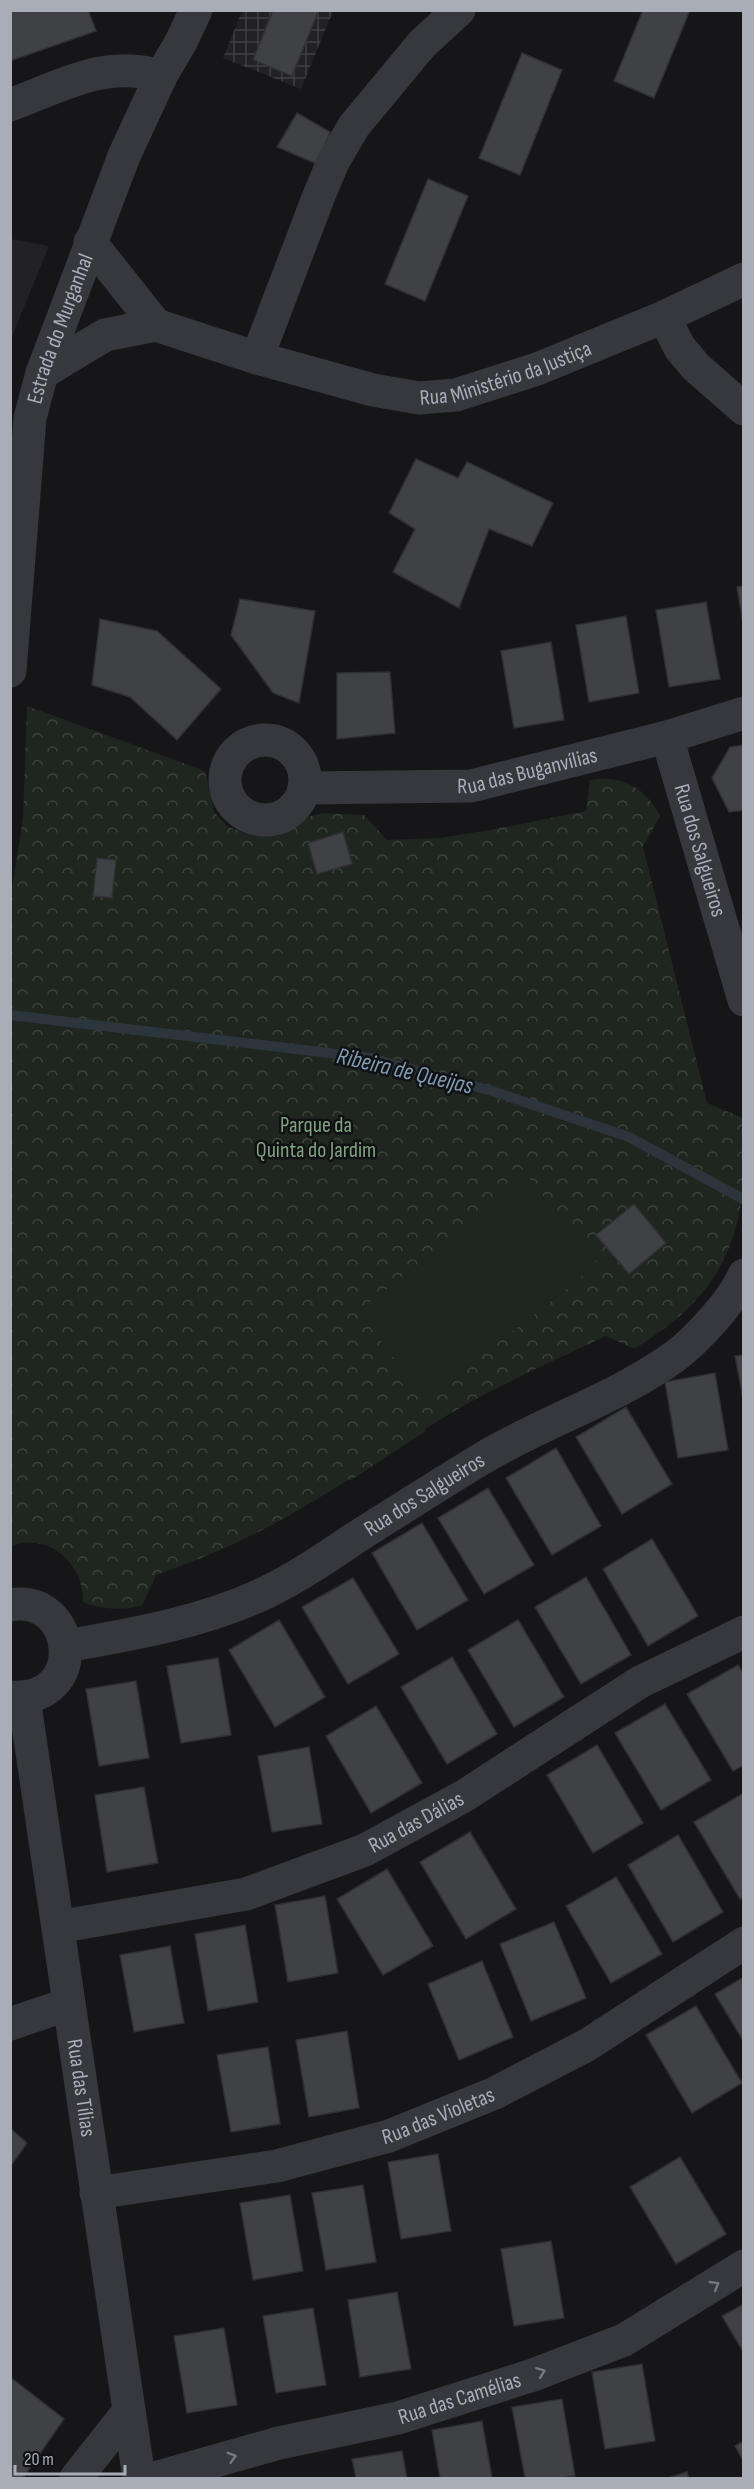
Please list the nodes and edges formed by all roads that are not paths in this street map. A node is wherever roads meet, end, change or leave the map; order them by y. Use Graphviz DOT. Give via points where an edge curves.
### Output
graph roads {
  1 [pos="196,10"];
  2 [pos="459,10"];
  3 [pos="161,76"];
  4 [pos="10,105"];
  5 [pos="90,243"];
  6 [pos="744,279"];
  7 [pos="664,317"];
  8 [pos="156,325"];
  9 [pos="258,358"];
  10 [pos="42,373"];
  11 [pos="744,409"];
  12 [pos="20,416"];
  13 [pos="10,671"];
  14 [pos="744,713"];
  15 [pos="667,737"];
  16 [pos="304,788"];
  17 [pos="743,994"];
  18 [pos="744,1275"];
  19 [pos="10,1605"];
  20 [pos="744,1632"];
  21 [pos="66,1646"];
  22 [pos="17,1698"];
  23 [pos="58,1927"];
  24 [pos="744,1943"];
  25 [pos="69,2004"];
  26 [pos="10,2024"];
  27 [pos="96,2193"];
  28 [pos="744,2266"];
  29 [pos="129,2411"];
  30 [pos="76,2478"];
  31 [pos="139,2478"];
  32 [pos="155,2478"];
  1 -- 3 [label="street, Estrada do Murganhal"];
  2 -- 9 [label="street" via="422,44 354,126 318,198"];
  3 -- 4 [label="street" via="130,70 96,73"];
  3 -- 5 [label="street, Estrada do Murganhal"];
  5 -- 8 [label="street"];
  5 -- 10 [label="street, Estrada do Murganhal"];
  6 -- 7 [label="street, Rua Ministério da Justiça"];
  7 -- 9 [label="street, Rua Ministério da Justiça" via="537,369 456,395 419,398 373,390"];
  7 -- 11 [label="street" via="680,348 696,367"];
  8 -- 9 [label="street, Rua Ministério da Justiça"];
  8 -- 10 [label="street, Rua Ministério da Justiça" via="105,335"];
  10 -- 12 [label="street, Estrada do Murganhal"];
  12 -- 13 [label="street, Estrada do Murganhal"];
  14 -- 15 [label="street, Rua das Buganvílias"];
  15 -- 16 [label="street, Rua das Buganvílias" via="471,786"];
  15 -- 17 [label="street, Rua dos Salgueiros"];
  18 -- 21 [label="street, Rua dos Salgueiros" via="709,1325 675,1356 635,1381 512,1441 267,1592 213,1614"];
  19 -- 21 [label="street" via="42,1610 58,1626"];
  20 -- 23 [label="street, Rua das Dálias" via="640,1682 464,1796 365,1850 246,1894"];
  21 -- 22 [label="street" via="66,1661 56,1681 38,1695"];
  22 -- 23 [label="street, Rua das Tílias"];
  23 -- 25 [label="street, Rua das Tílias"];
  24 -- 27 [label="street, Rua das Violetas" via="587,2045 495,2093 389,2136 277,2166"];
  25 -- 26 [label="street"];
  25 -- 27 [label="street, Rua das Tílias"];
  27 -- 29 [label="street, Rua das Tílias"];
  32 -- 28 [label="street, Rua das Camélias, one-way" via="279,2443 398,2418 533,2375 624,2340"];
  29 -- 30 [label="street"];
  29 -- 31 [label="street, Rua das Tílias"];
}
